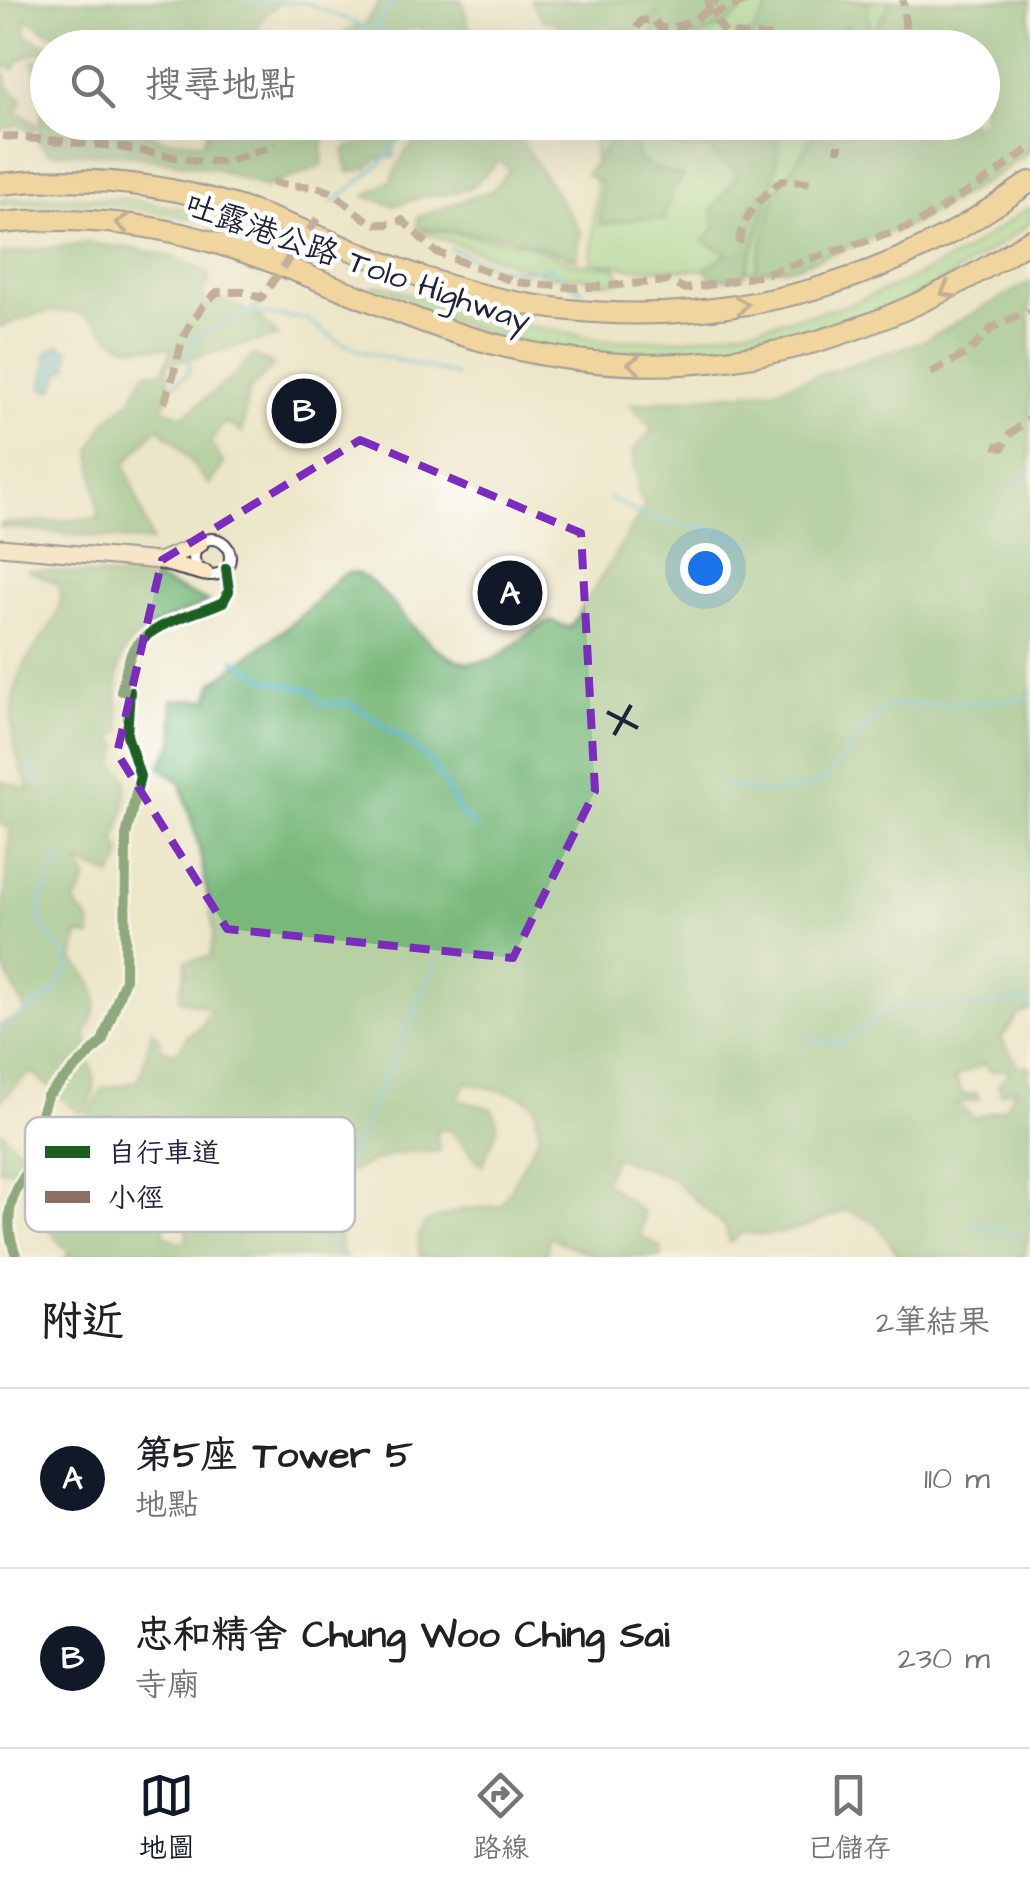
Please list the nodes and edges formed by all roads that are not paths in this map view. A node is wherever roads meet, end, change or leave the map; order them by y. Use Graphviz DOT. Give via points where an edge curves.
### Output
graph roads {
  1 [pos="1030,182"];
  2 [pos="0,184"];
  3 [pos="0,223"];
  4 [pos="1030,240"];
  5 [pos="200,544"];
  6 [pos="0,547"];
  7 [pos="160,562"];
  8 [pos="226,568"];
  9 [pos="205,573"];
  10 [pos="40,1117"];
  11 [pos="25,1173"];
  12 [pos="16,1257"];
  2 -- 1 [label="highway, 吐露港公路 Tolo Highway, one-way" via="96,180 188,193 466,291 558,310 640,314 728,308 847,280 939,239"];
  4 -- 3 [label="highway, 吐露港公路 Tolo Highway, one-way" via="933,298 837,337 725,360 624,364 483,341 190,234 97,220"];
  5 -- 7 [label="street"];
  5 -- 8 [label="street" via="222,542 230,557"];
  5 -- 9 [label="street" via="194,560"];
  6 -- 7 [label="street"];
  7 -- 9 [label="street"];
  8 -- 9 [label="street"];
  8 -- 10 [label="street" via="230,591 223,602 153,631 128,662 122,691 130,691 127,735 140,776 126,836 125,980 102,1042 55,1086"];
  11 -- 12 [label="street" via="8,1204 7,1232"];
}
